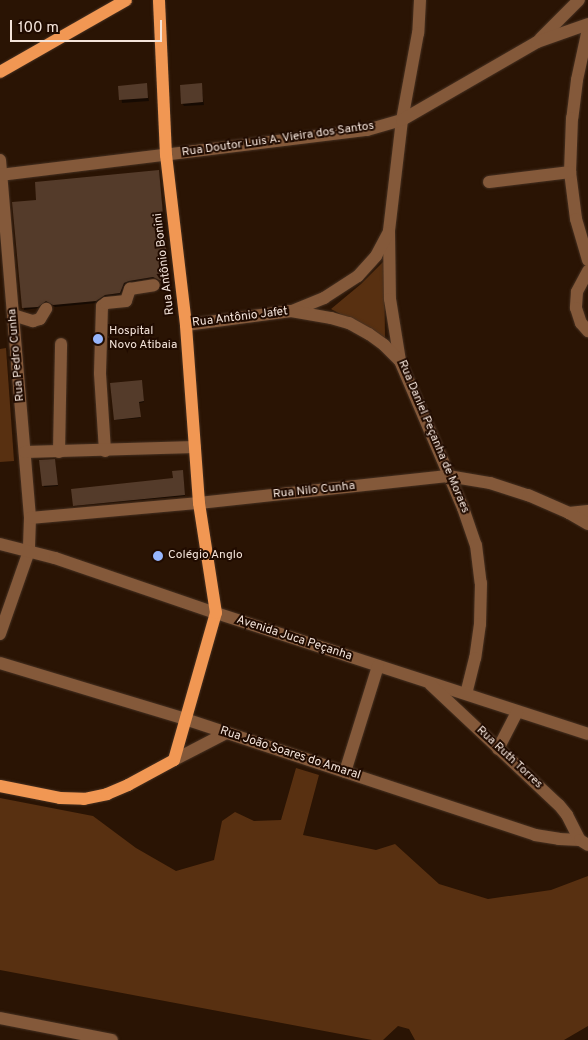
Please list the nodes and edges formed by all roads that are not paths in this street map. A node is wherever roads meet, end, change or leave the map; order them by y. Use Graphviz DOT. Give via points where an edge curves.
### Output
graph roads {
  1 [pos="126,0"];
  2 [pos="159,0"];
  3 [pos="420,0"];
  4 [pos="578,0"];
  5 [pos="588,24"];
  6 [pos="588,29"];
  7 [pos="537,42"];
  8 [pos="0,72"];
  9 [pos="402,120"];
  10 [pos="166,155"];
  11 [pos="0,160"];
  12 [pos="570,172"];
  13 [pos="1,175"];
  14 [pos="489,182"];
  15 [pos="390,231"];
  16 [pos="588,260"];
  17 [pos="588,271"];
  18 [pos="154,285"];
  19 [pos="324,298"];
  20 [pos="46,309"];
  21 [pos="291,312"];
  22 [pos="14,316"];
  23 [pos="330,318"];
  24 [pos="186,325"];
  25 [pos="588,331"];
  26 [pos="61,344"];
  27 [pos="400,361"];
  28 [pos="195,447"];
  29 [pos="105,451"];
  30 [pos="24,452"];
  31 [pos="59,452"];
  32 [pos="448,476"];
  33 [pos="199,503"];
  34 [pos="588,511"];
  35 [pos="570,513"];
  36 [pos="30,518"];
  37 [pos="588,524"];
  38 [pos="0,544"];
  39 [pos="29,551"];
  40 [pos="216,613"];
  41 [pos="0,634"];
  42 [pos="0,663"];
  43 [pos="378,666"];
  44 [pos="429,683"];
  45 [pos="466,693"];
  46 [pos="517,712"];
  47 [pos="185,719"];
  48 [pos="226,733"];
  49 [pos="588,734"];
  50 [pos="498,749"];
  51 [pos="174,760"];
  52 [pos="345,772"];
  53 [pos="0,786"];
  54 [pos="584,842"];
  55 [pos="0,1018"];
  56 [pos="112,1040"];
  1 -- 8 [label="main road"];
  2 -- 10 [label="main road, Rua Antônio Bonini"];
  3 -- 9 [label="street, Rua Daniel Peçanha de Moraes" via="418,33"];
  4 -- 7 [label="street, Rua Doutor Luis A. Vieira dos Santos"];
  5 -- 7 [label="street, Rua Doutor Luis A. Vieira dos Santos"];
  6 -- 12 [label="street" via="572,118"];
  7 -- 9 [label="street, Rua Doutor Luis A. Vieira dos Santos"];
  9 -- 10 [label="street, Rua Doutor Luis A. Vieira dos Santos" via="367,130"];
  9 -- 15 [label="street, Rua Daniel Peçanha de Moraes"];
  10 -- 13 [label="street, Rua Doutor Luis A. Vieira dos Santos"];
  10 -- 24 [label="main road, Rua Antônio Bonini"];
  11 -- 13 [label="street, Rua Pedro Cunha"];
  12 -- 14 [label="street"];
  12 -- 16 [label="street" via="576,219"];
  13 -- 22 [label="street, Rua Pedro Cunha"];
  15 -- 19 [label="street" via="376,256 358,276"];
  15 -- 27 [label="street, Rua Daniel Peçanha de Moraes" via="390,299"];
  17 -- 25 [label="street" via="577,292 576,308 581,323"];
  18 -- 29 [label="street" via="130,289 126,301 102,306 100,373"];
  19 -- 21 [label="street"];
  19 -- 23 [label="street" via="323,309"];
  20 -- 22 [label="street" via="40,320"];
  21 -- 23 [label="street, Rua Antônio Jafet"];
  21 -- 24 [label="street, Rua Antônio Jafet"];
  22 -- 30 [label="street, Rua Pedro Cunha"];
  23 -- 27 [label="street, Rua Antônio Jafet" via="349,323 369,334"];
  24 -- 28 [label="main road, Rua Antônio Bonini"];
  26 -- 31 [label="street"];
  27 -- 32 [label="street, Rua Daniel Peçanha de Moraes"];
  28 -- 29 [label="street"];
  28 -- 33 [label="main road, Rua Antônio Bonini"];
  29 -- 31 [label="street"];
  30 -- 31 [label="street"];
  30 -- 36 [label="street, Rua Pedro Cunha"];
  32 -- 33 [label="street, Rua Nilo Cunha"];
  32 -- 35 [label="street, Rua Nilo Cunha" via="490,483"];
  32 -- 45 [label="street, Rua Daniel Peçanha de Moraes" via="476,545 481,582 480,624"];
  33 -- 36 [label="street, Rua Nilo Cunha"];
  33 -- 40 [label="main road, Rua Antônio Bonini"];
  34 -- 35 [label="street"];
  35 -- 37 [label="street, Rua Nilo Cunha"];
  36 -- 39 [label="street, Rua Pedro Cunha"];
  38 -- 39 [label="street, Avenida Juca Peçanha"];
  39 -- 40 [label="street, Avenida Juca Peçanha"];
  39 -- 41 [label="street, Rua Pedro Cunha"];
  40 -- 43 [label="street, Avenida Juca Peçanha"];
  40 -- 47 [label="main road"];
  42 -- 47 [label="street, Rua João Soares do Amaral"];
  43 -- 44 [label="street, Avenida Juca Peçanha"];
  43 -- 52 [label="street"];
  44 -- 45 [label="street, Avenida Juca Peçanha"];
  44 -- 50 [label="street, Rua Ruth Torres"];
  45 -- 46 [label="street, Avenida Juca Peçanha"];
  46 -- 49 [label="street, Avenida Juca Peçanha"];
  46 -- 50 [label="street"];
  47 -- 48 [label="street, Rua João Soares do Amaral"];
  47 -- 51 [label="main road"];
  48 -- 51 [label="street"];
  48 -- 52 [label="street, Rua João Soares do Amaral"];
  50 -- 54 [label="street, Rua Ruth Torres" via="559,805"];
  51 -- 53 [label="main road" via="128,785 84,799 60,798"];
  52 -- 54 [label="street, Rua João Soares do Amaral" via="535,836"];
  55 -- 56 [label="street"];
}
